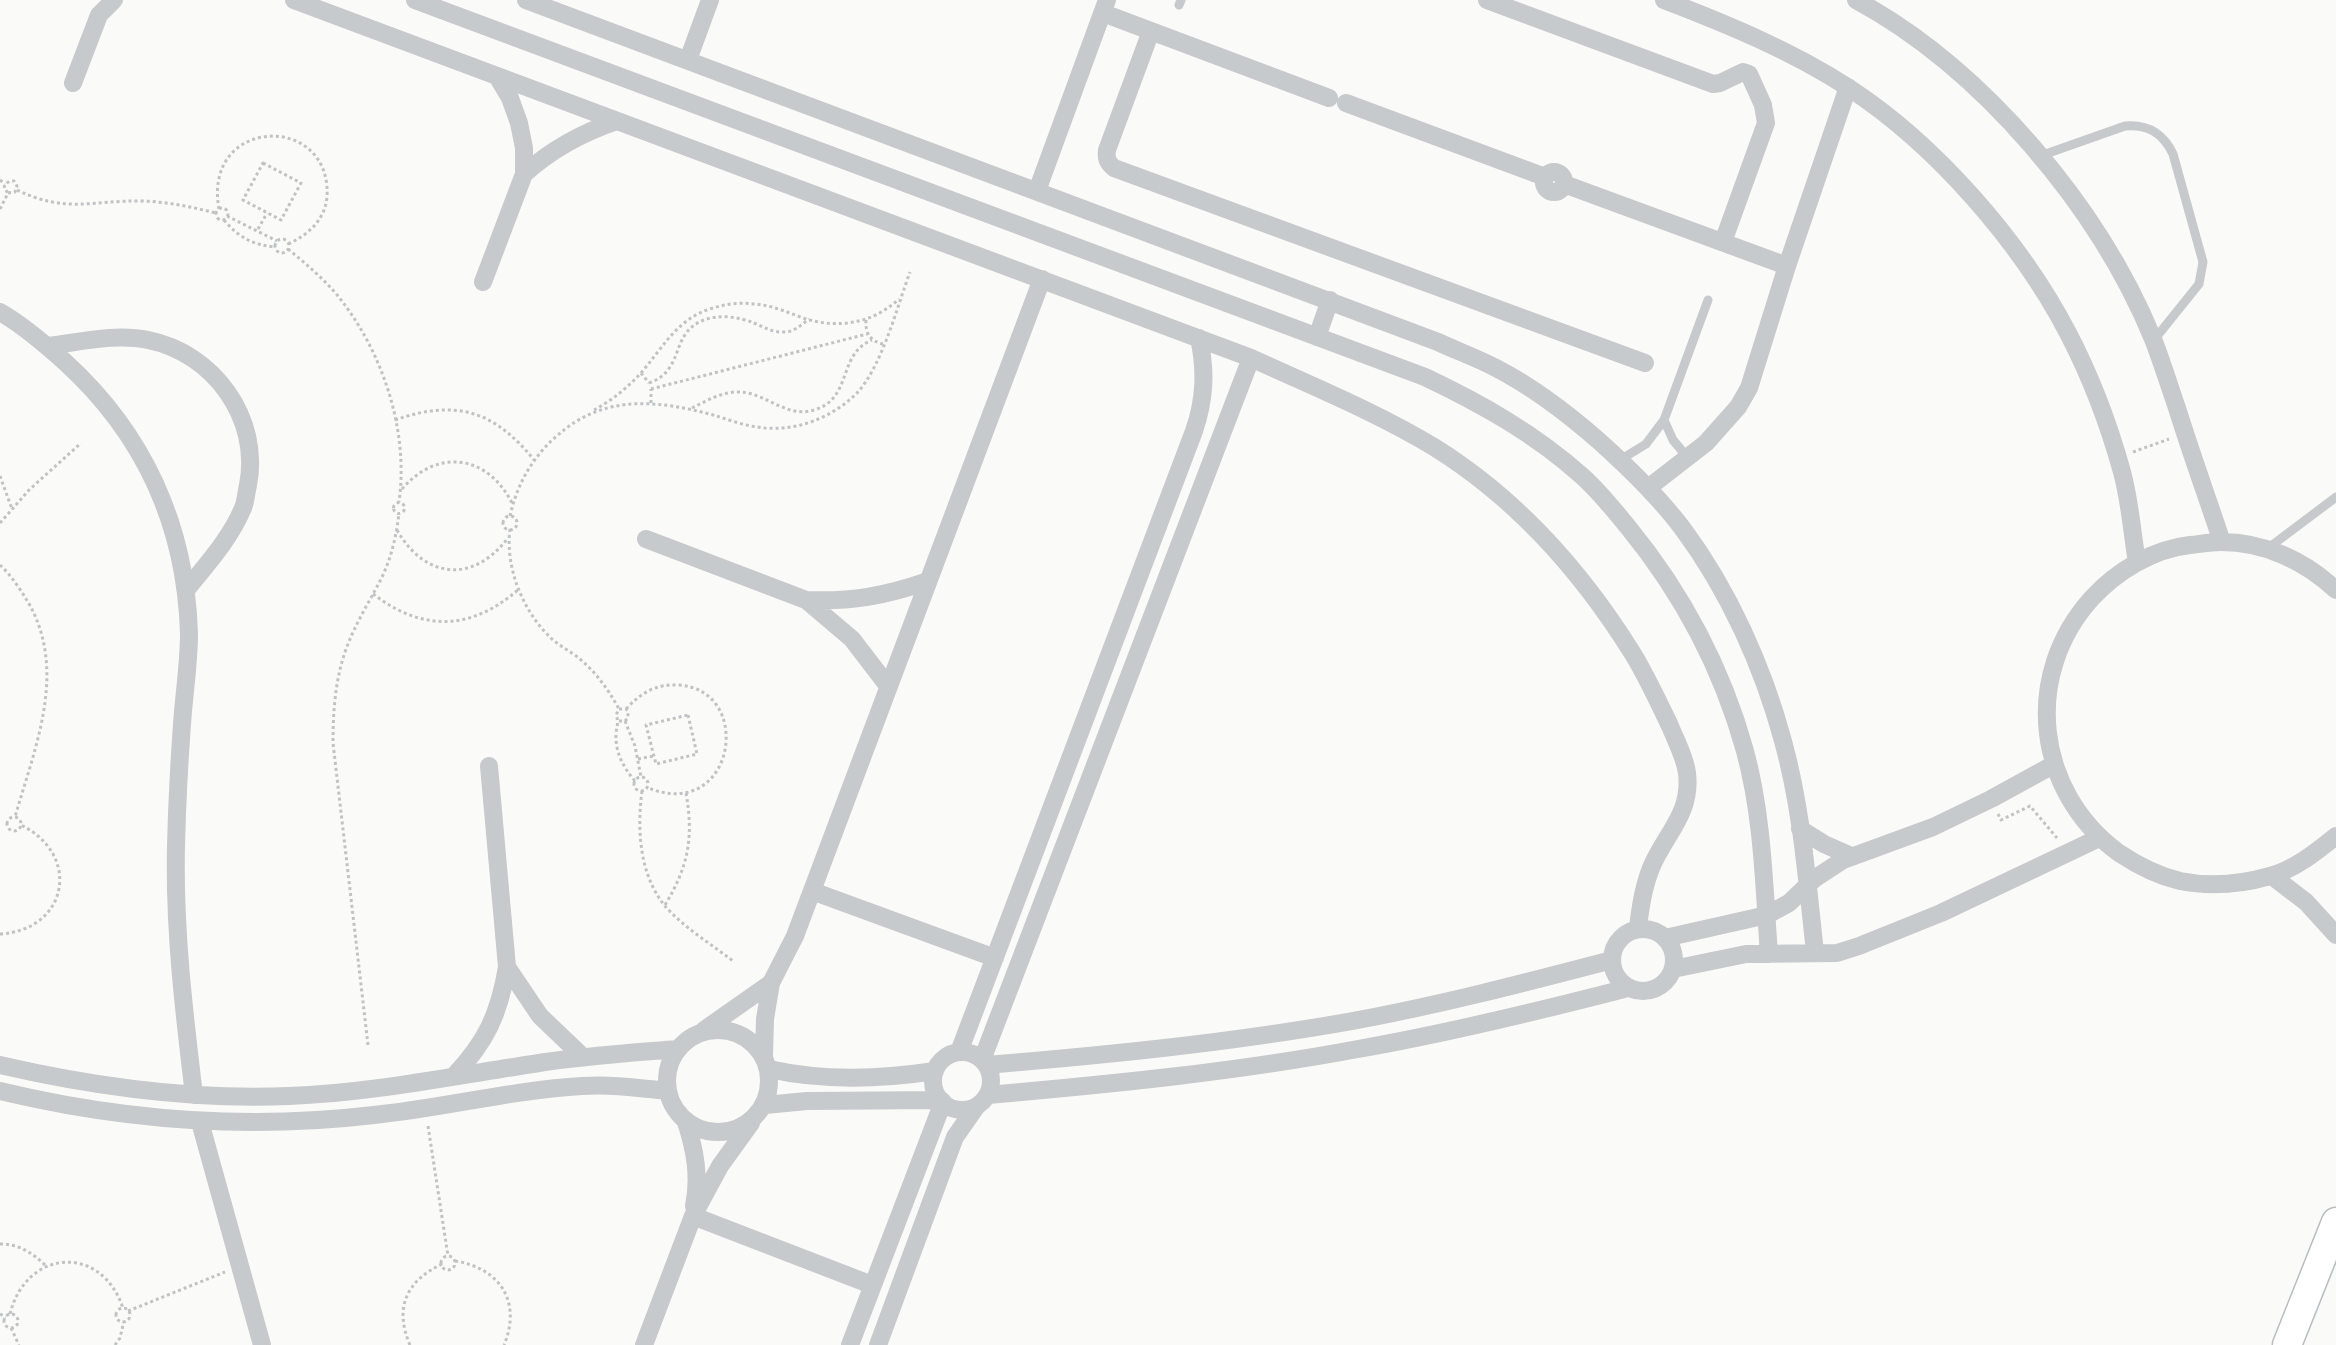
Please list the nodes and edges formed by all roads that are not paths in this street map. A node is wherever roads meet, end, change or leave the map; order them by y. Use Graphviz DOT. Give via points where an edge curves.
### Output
graph roads {
  1 [pos="114,0"];
  2 [pos="294,0"];
  3 [pos="416,0"];
  4 [pos="526,0"];
  5 [pos="710,0"];
  6 [pos="1487,0"];
  7 [pos="1664,0"];
  8 [pos="1856,0"];
  9 [pos="1878,5"];
  10 [pos="1105,6"];
  11 [pos="98,8"];
  12 [pos="1151,31"];
  13 [pos="688,60"];
  14 [pos="497,76"];
  15 [pos="73,83"];
  16 [pos="1848,87"];
  17 [pos="617,121"];
  18 [pos="2040,156"];
  19 [pos="524,174"];
  20 [pos="1037,190"];
  21 [pos="1723,242"];
  22 [pos="1787,266"];
  23 [pos="1041,279"];
  24 [pos="483,282"];
  25 [pos="1330,300"];
  26 [pos="1708,300"];
  27 [pos="0,312"];
  28 [pos="1317,337"];
  29 [pos="1199,338"];
  30 [pos="2154,340"];
  31 [pos="48,346"];
  32 [pos="1251,358"];
  33 [pos="1645,363"];
  34 [pos="1664,420"];
  35 [pos="1688,458"];
  36 [pos="1620,460"];
  37 [pos="1648,488"];
  38 [pos="2336,497"];
  39 [pos="646,539"];
  40 [pos="2222,542"];
  41 [pos="2267,549"];
  42 [pos="2137,562"];
  43 [pos="928,581"];
  44 [pos="186,590"];
  45 [pos="2336,590"];
  46 [pos="806,600"];
  47 [pos="888,686"];
  48 [pos="2053,765"];
  49 [pos="489,766"];
  50 [pos="1800,829"];
  51 [pos="2336,836"];
  52 [pos="2099,838"];
  53 [pos="1851,856"];
  54 [pos="2272,876"];
  55 [pos="1807,885"];
  56 [pos="812,891"];
  57 [pos="1767,915"];
  58 [pos="1638,929"];
  59 [pos="2336,934"];
  60 [pos="1665,938"];
  61 [pos="1815,951"];
  62 [pos="1769,954"];
  63 [pos="995,958"];
  64 [pos="1612,960"];
  65 [pos="507,967"];
  66 [pos="1673,969"];
  67 [pos="771,983"];
  68 [pos="1628,988"];
  69 [pos="694,1036"];
  70 [pos="678,1049"];
  71 [pos="959,1052"];
  72 [pos="583,1057"];
  73 [pos="766,1062"];
  74 [pos="984,1062"];
  75 [pos="0,1065"];
  76 [pos="936,1071"];
  77 [pos="453,1077"];
  78 [pos="0,1091"];
  79 [pos="668,1091"];
  80 [pos="194,1095"];
  81 [pos="942,1101"];
  82 [pos="982,1101"];
  83 [pos="759,1112"];
  84 [pos="200,1122"];
  85 [pos="686,1122"];
  86 [pos="693,1216"];
  87 [pos="2336,1222"];
  88 [pos="872,1285"];
  89 [pos="262,1345"];
  90 [pos="644,1345"];
  91 [pos="850,1345"];
  92 [pos="878,1345"];
  93 [pos="2287,1345"];
  1 -- 11 [label="street"];
  2 -- 14 [label="street"];
  3 -- 28 [label="street"];
  4 -- 13 [label="street"];
  5 -- 13 [label="street"];
  6 -- 21 [label="street" via="1713,84 1743,72 1749,74 1764,105 1766,123"];
  7 -- 16 [label="street" via="1774,46"];
  8 -- 9 [label="street"];
  9 -- 18 [label="street" via="1989,101"];
  10 -- 12 [label="street"];
  10 -- 20 [label="street"];
  11 -- 15 [label="street"];
  12 -- 21 [label="street" via="1545,177 1550,191 1556,192 1564,184"];
  12 -- 33 [label="street" via="1107,150 1108,164 1113,168"];
  13 -- 20 [label="street"];
  14 -- 17 [label="street"];
  14 -- 19 [label="street" via="519,123"];
  16 -- 22 [label="street"];
  16 -- 42 [label="street" via="1891,118 1939,161 2029,267 2068,332 2099,402 2123,474"];
  17 -- 19 [label="street" via="567,142"];
  17 -- 23 [label="street"];
  18 -- 30 [label="street" via="2105,243"];
  18 -- 30 [label="lane" via="2125,126 2149,128 2168,143 2203,262 2199,284"];
  19 -- 24 [label="street"];
  20 -- 25 [label="street"];
  21 -- 22 [label="street"];
  22 -- 35 [label="street" via="1749,388 1724,424"];
  23 -- 29 [label="street"];
  23 -- 43 [label="street"];
  25 -- 28 [label="street"];
  25 -- 36 [label="street" via="1496,368 1575,420"];
  26 -- 34 [label="lane"];
  27 -- 31 [label="street"];
  28 -- 57 [label="street" via="1425,377 1515,425 1584,478 1650,554 1681,600 1729,699 1756,807"];
  29 -- 32 [label="street"];
  29 -- 63 [label="street" via="1205,385 1201,409"];
  30 -- 40 [label="street"];
  31 -- 44 [label="street" via="90,385 132,440 155,480 175,534"];
  31 -- 44 [label="street" via="111,338 147,339 182,351 211,372 234,400 248,434 251,470 244,506 227,538"];
  32 -- 58 [label="street" via="1365,410 1434,448 1498,494 1548,541 1606,610 1648,677 1687,772 1687,796 1680,819 1652,867 1641,897"];
  32 -- 74 [label="street"];
  34 -- 35 [label="lane" via="1673,440"];
  34 -- 36 [label="lane" via="1646,444"];
  35 -- 37 [label="street"];
  36 -- 37 [label="street"];
  37 -- 50 [label="street" via="1683,530 1742,630 1783,741"];
  38 -- 41 [label="lane"];
  39 -- 46 [label="street"];
  40 -- 41 [label="street"];
  40 -- 42 [label="street" via="2178,546"];
  41 -- 45 [label="street" via="2295,560"];
  42 -- 48 [label="street" via="2105,585 2078,614 2059,648 2048,686 2046,726"];
  43 -- 46 [label="street" via="868,598"];
  43 -- 47 [label="street"];
  44 -- 80 [label="street" via="189,637 178,766 176,861 184,1015"];
  46 -- 47 [label="street" via="852,639"];
  47 -- 56 [label="street"];
  48 -- 52 [label="street" via="2069,800"];
  48 -- 53 [label="street" via="1933,827"];
  49 -- 65 [label="street"];
  50 -- 53 [label="street"];
  50 -- 55 [label="street"];
  51 -- 54 [label="street" via="2307,859"];
  52 -- 54 [label="street" via="2137,865 2180,881 2226,885"];
  52 -- 61 [label="street" via="1941,913 1859,946 1837,952"];
  53 -- 55 [label="street"];
  54 -- 59 [label="street"];
  55 -- 57 [label="street" via="1789,903"];
  55 -- 61 [label="street"];
  56 -- 63 [label="street"];
  56 -- 67 [label="street"];
  57 -- 60 [label="street"];
  57 -- 62 [label="street"];
  58 -- 60 [label="street"];
  58 -- 64 [label="street" via="1625,935"];
  60 -- 66 [label="street" via="1674,958"];
  61 -- 62 [label="street"];
  62 -- 66 [label="street" via="1736,955"];
  63 -- 71 [label="street"];
  64 -- 68 [label="street" via="1614,971"];
  64 -- 74 [label="street" via="1480,994 1347,1022 1167,1049"];
  65 -- 72 [label="street" via="540,1016"];
  65 -- 77 [label="street" via="502,998 491,1027"];
  66 -- 68 [label="street" via="1660,987 1650,991"];
  67 -- 69 [label="street"];
  67 -- 73 [label="street" via="765,1019"];
  68 -- 82 [label="street" via="1357,1050"];
  69 -- 70 [label="street"];
  69 -- 73 [label="street" via="709,1030 733,1032 754,1043"];
  70 -- 72 [label="street"];
  70 -- 79 [label="street" via="670,1062"];
  71 -- 74 [label="street" via="975,1055"];
  71 -- 76 [label="street" via="941,1062"];
  72 -- 77 [label="street"];
  73 -- 76 [label="street" via="808,1075 894,1076"];
  73 -- 83 [label="street" via="770,1081"];
  74 -- 82 [label="street" via="991,1074 991,1084"];
  75 -- 80 [label="street" via="132,1090"];
  76 -- 81 [label="street" via="935,1091"];
  77 -- 80 [label="street" via="370,1090 288,1096"];
  78 -- 84 [label="street" via="74,1107"];
  79 -- 84 [label="street" via="582,1086 372,1116"];
  79 -- 85 [label="street"];
  81 -- 82 [label="street" via="958,1110"];
  81 -- 83 [label="street" via="807,1101"];
  81 -- 88 [label="street"];
  82 -- 92 [label="street" via="955,1137"];
  83 -- 85 [label="street" via="741,1128 728,1132 706,1131"];
  83 -- 86 [label="street" via="720,1166"];
  84 -- 89 [label="street"];
  85 -- 86 [label="street" via="697,1168"];
  86 -- 88 [label="street"];
  86 -- 90 [label="street"];
  87 -- 93 [label="main road"];
  88 -- 91 [label="street"];
}
